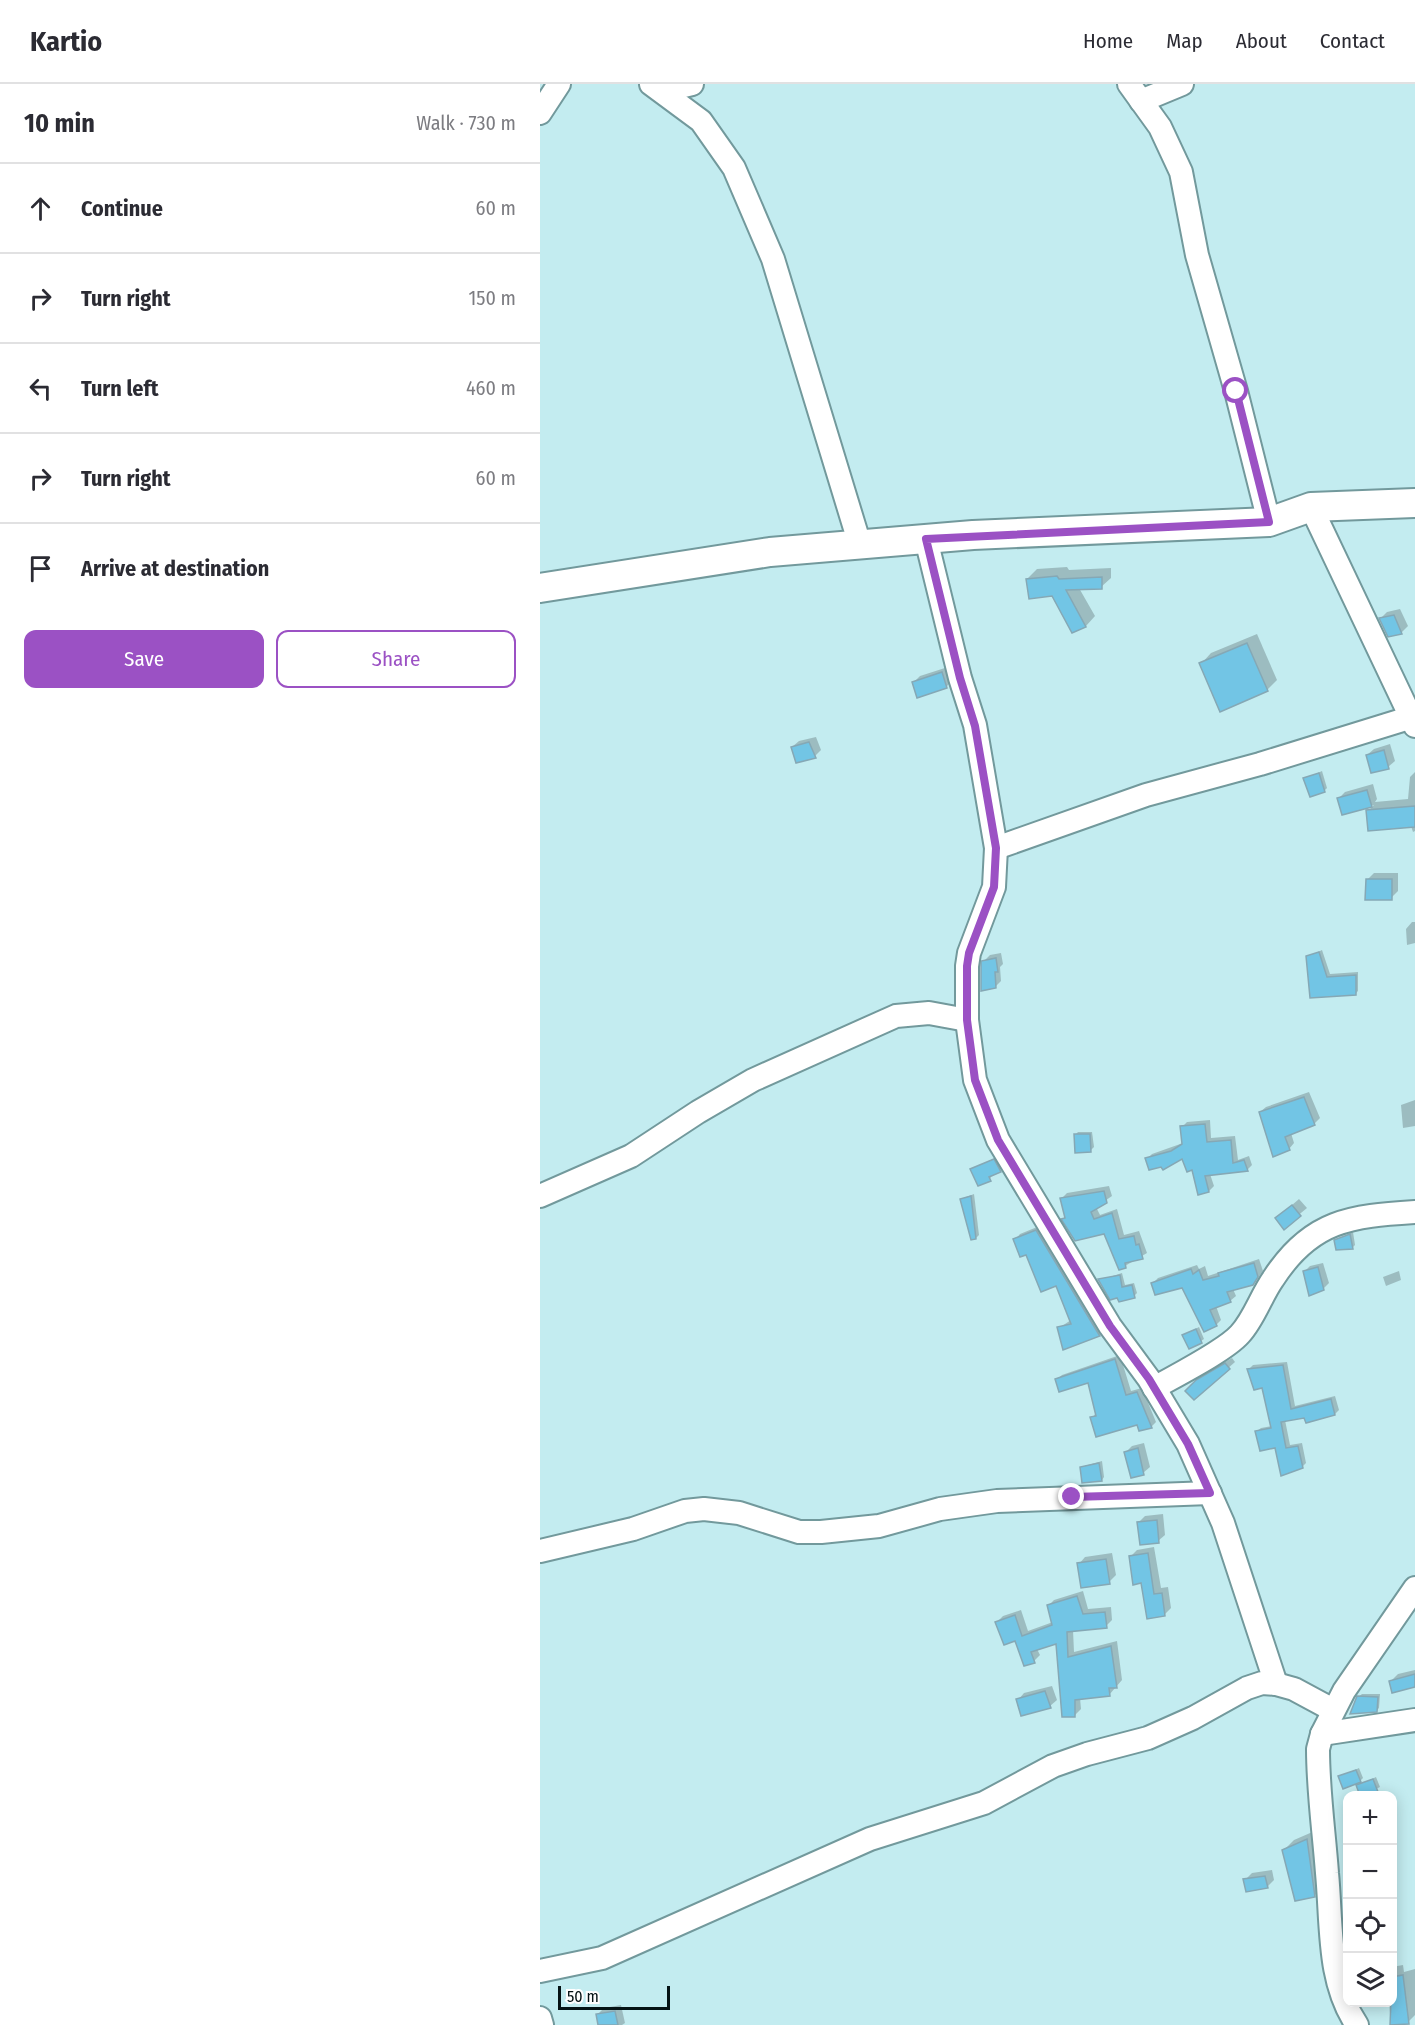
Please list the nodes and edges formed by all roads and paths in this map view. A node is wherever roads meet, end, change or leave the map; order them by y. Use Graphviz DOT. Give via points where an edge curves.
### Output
graph roads {
  1 [pos="559,84"];
  2 [pos="692,84"];
  3 [pos="1182,84"];
  4 [pos="657,88"];
  5 [pos="1135,93"];
  6 [pos="540,113"];
  7 [pos="1415,503"];
  8 [pos="1311,507"];
  9 [pos="1269,522"];
  10 [pos="926,539"];
  11 [pos="860,545"];
  12 [pos="540,588"];
  13 [pos="1412,722"];
  14 [pos="996,848"];
  15 [pos="967,1020"];
  16 [pos="540,1196"];
  17 [pos="1415,1212"];
  18 [pos="1154,1388"];
  19 [pos="1210,1493"];
  20 [pos="540,1551"];
  21 [pos="1415,1588"];
  22 [pos="1276,1684"];
  23 [pos="1333,1710"];
  24 [pos="1415,1720"];
  25 [pos="1322,1734"];
  26 [pos="540,1971"];
  27 [pos="540,2018"];
  28 [pos="542,2025"];
  29 [pos="1357,2025"];
  1 -- 6 [label="street"];
  2 -- 4 [label="street"];
  3 -- 5 [label="street"];
  4 -- 11 [label="street" via="701,121 734,168 773,260"];
  5 -- 9 [label="street" via="1160,127 1181,172 1197,255"];
  7 -- 8 [label="main road"];
  8 -- 9 [label="main road"];
  8 -- 13 [label="street"];
  9 -- 10 [label="main road"];
  10 -- 11 [label="main road"];
  10 -- 14 [label="street" via="975,726"];
  11 -- 12 [label="main road" via="770,552"];
  13 -- 14 [label="street" via="1146,795"];
  14 -- 15 [label="street" via="994,887 969,953"];
  15 -- 16 [label="street" via="929,1013 896,1016 753,1080 631,1156"];
  15 -- 18 [label="street" via="975,1080 998,1140 1110,1326"];
  17 -- 18 [label="street" via="1367,1215 1318,1231 1273,1278 1241,1334"];
  18 -- 19 [label="street" via="1188,1444"];
  19 -- 20 [label="street" via="997,1501 940,1509 879,1526 821,1532 799,1532 739,1513 704,1509"];
  19 -- 22 [label="street"];
  21 -- 23 [label="street"];
  22 -- 23 [label="street"];
  22 -- 26 [label="street" via="1247,1688 1148,1738 1070,1760 984,1803 870,1839 602,1958"];
  23 -- 25 [label="street"];
  24 -- 25 [label="street"];
  25 -- 29 [label="street" via="1318,1770 1331,1943 1338,1980"];
  27 -- 28 [label="street"];
}
